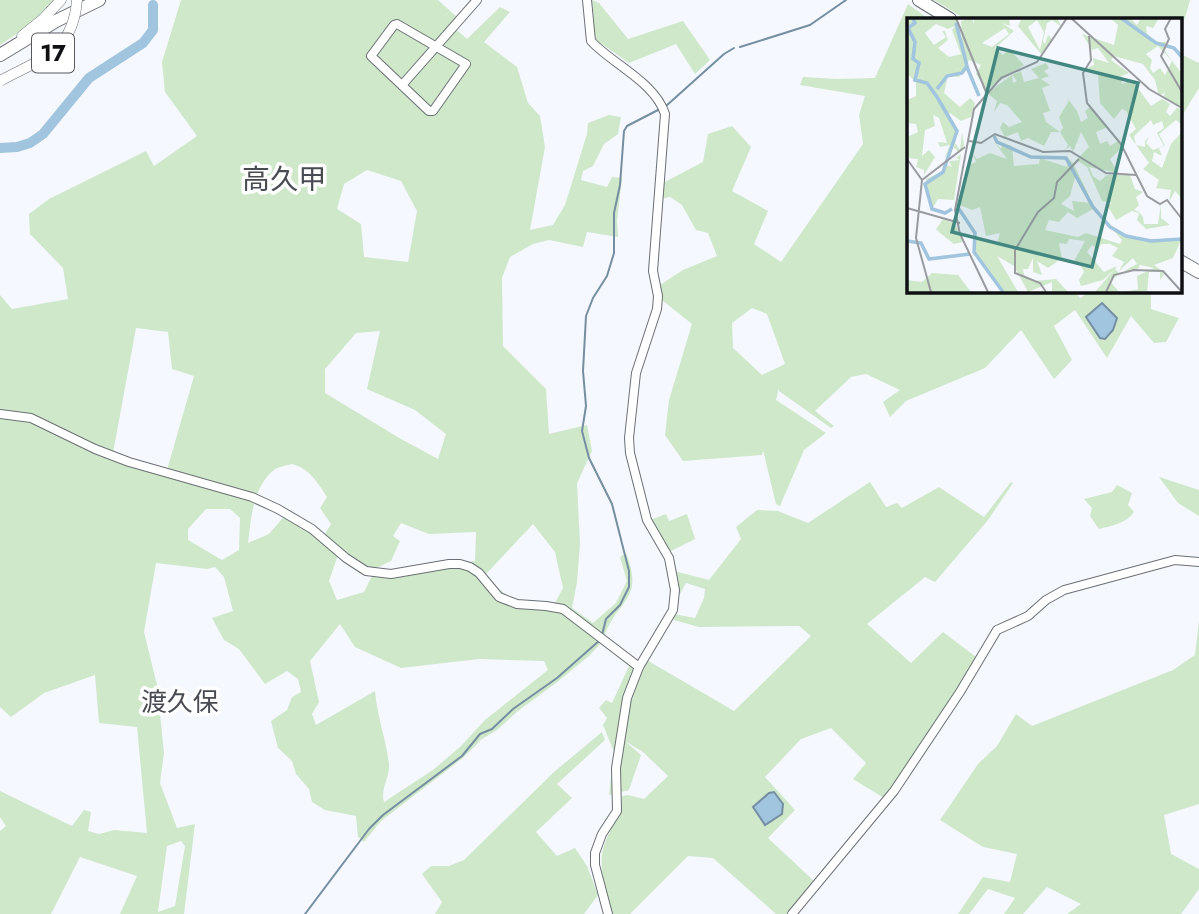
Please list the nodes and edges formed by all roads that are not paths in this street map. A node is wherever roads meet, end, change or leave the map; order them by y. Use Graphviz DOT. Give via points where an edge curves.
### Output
graph roads {
  1 [pos="61,0"];
  2 [pos="77,0"];
  3 [pos="99,0"];
  4 [pos="477,0"];
  5 [pos="587,0"];
  6 [pos="919,0"];
  7 [pos="948,18"];
  8 [pos="435,46"];
  9 [pos="0,54"];
  10 [pos="0,81"];
  11 [pos="402,84"];
  12 [pos="1182,262"];
  13 [pos="1199,272"];
  14 [pos="0,414"];
  15 [pos="1199,562"];
  16 [pos="639,667"];
  17 [pos="608,914"];
  18 [pos="792,914"];
  1 -- 9 [label="main road, 17"];
  2 -- 10 [label="main road, 17, bridge" via="73,24 58,49"];
  3 -- 9 [label="highway"];
  4 -- 8 [label="street"];
  5 -- 16 [label="street" via="590,41 627,69 665,114 653,271 657,309 636,373 629,438 647,520 669,558 675,600"];
  6 -- 7 [label="highway"];
  8 -- 11 [label="street"];
  8 -- 11 [label="street" via="394,25 371,56"];
  8 -- 11 [label="street" via="469,60 433,111"];
  12 -- 13 [label="highway"];
  14 -- 16 [label="street" via="31,418 129,462 252,497 312,529 366,571 391,574 449,564 470,567 499,597 517,604 563,609"];
  15 -- 18 [label="street" via="1175,560 1064,590 1028,616 997,629 894,791"];
  16 -- 17 [label="street" via="629,690 616,768 617,811 595,853"];
}
